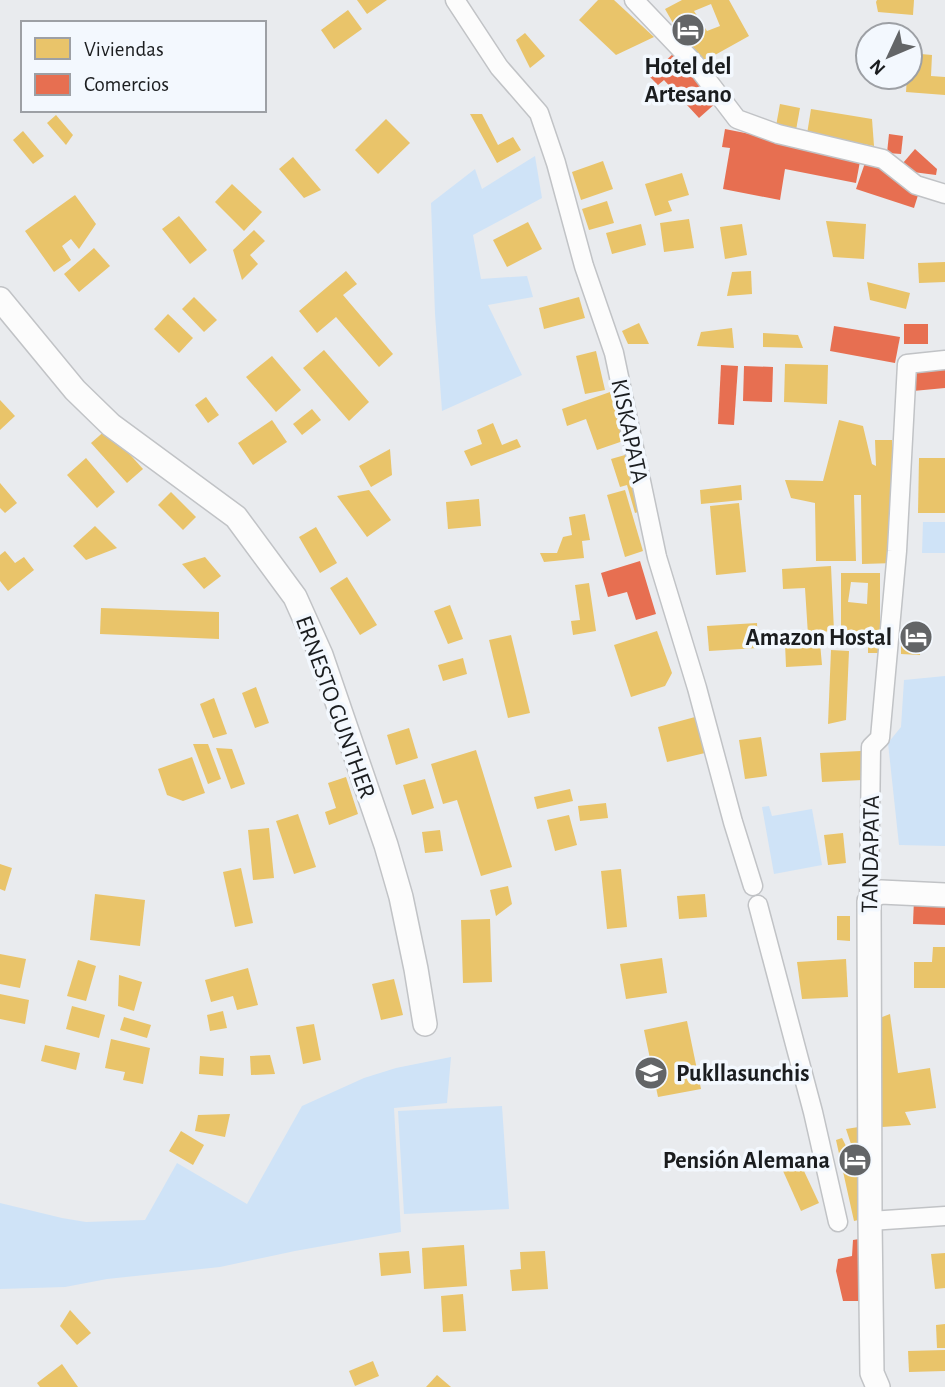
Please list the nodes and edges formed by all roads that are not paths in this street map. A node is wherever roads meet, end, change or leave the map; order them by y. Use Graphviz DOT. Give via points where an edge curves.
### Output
graph roads {
  1 [pos="455,0"];
  2 [pos="634,0"];
  3 [pos="945,194"];
  4 [pos="0,299"];
  5 [pos="945,360"];
  6 [pos="753,886"];
  7 [pos="945,895"];
  8 [pos="869,901"];
  9 [pos="758,905"];
  10 [pos="425,1024"];
  11 [pos="945,1216"];
  12 [pos="870,1221"];
  13 [pos="838,1222"];
  14 [pos="878,1387"];
  1 -- 6 [label="street, KISKAPATA" via="499,67 539,113 552,150 614,353 657,557"];
  2 -- 3 [label="street" via="695,64 737,119 778,134 883,159 916,185"];
  4 -- 10 [label="street, ERNESTO GUNTHER" via="75,390 111,425 236,517 295,597 321,655 386,845 404,909"];
  5 -- 8 [label="street, TANDAPATA" via="907,365 885,689 880,738 871,747"];
  7 -- 8 [label="street" via="881,892"];
  8 -- 12 [label="street, TANDAPATA"];
  9 -- 13 [label="street"];
  11 -- 12 [label="street"];
  12 -- 14 [label="street, TANDAPATA" via="872,1374"];
}
